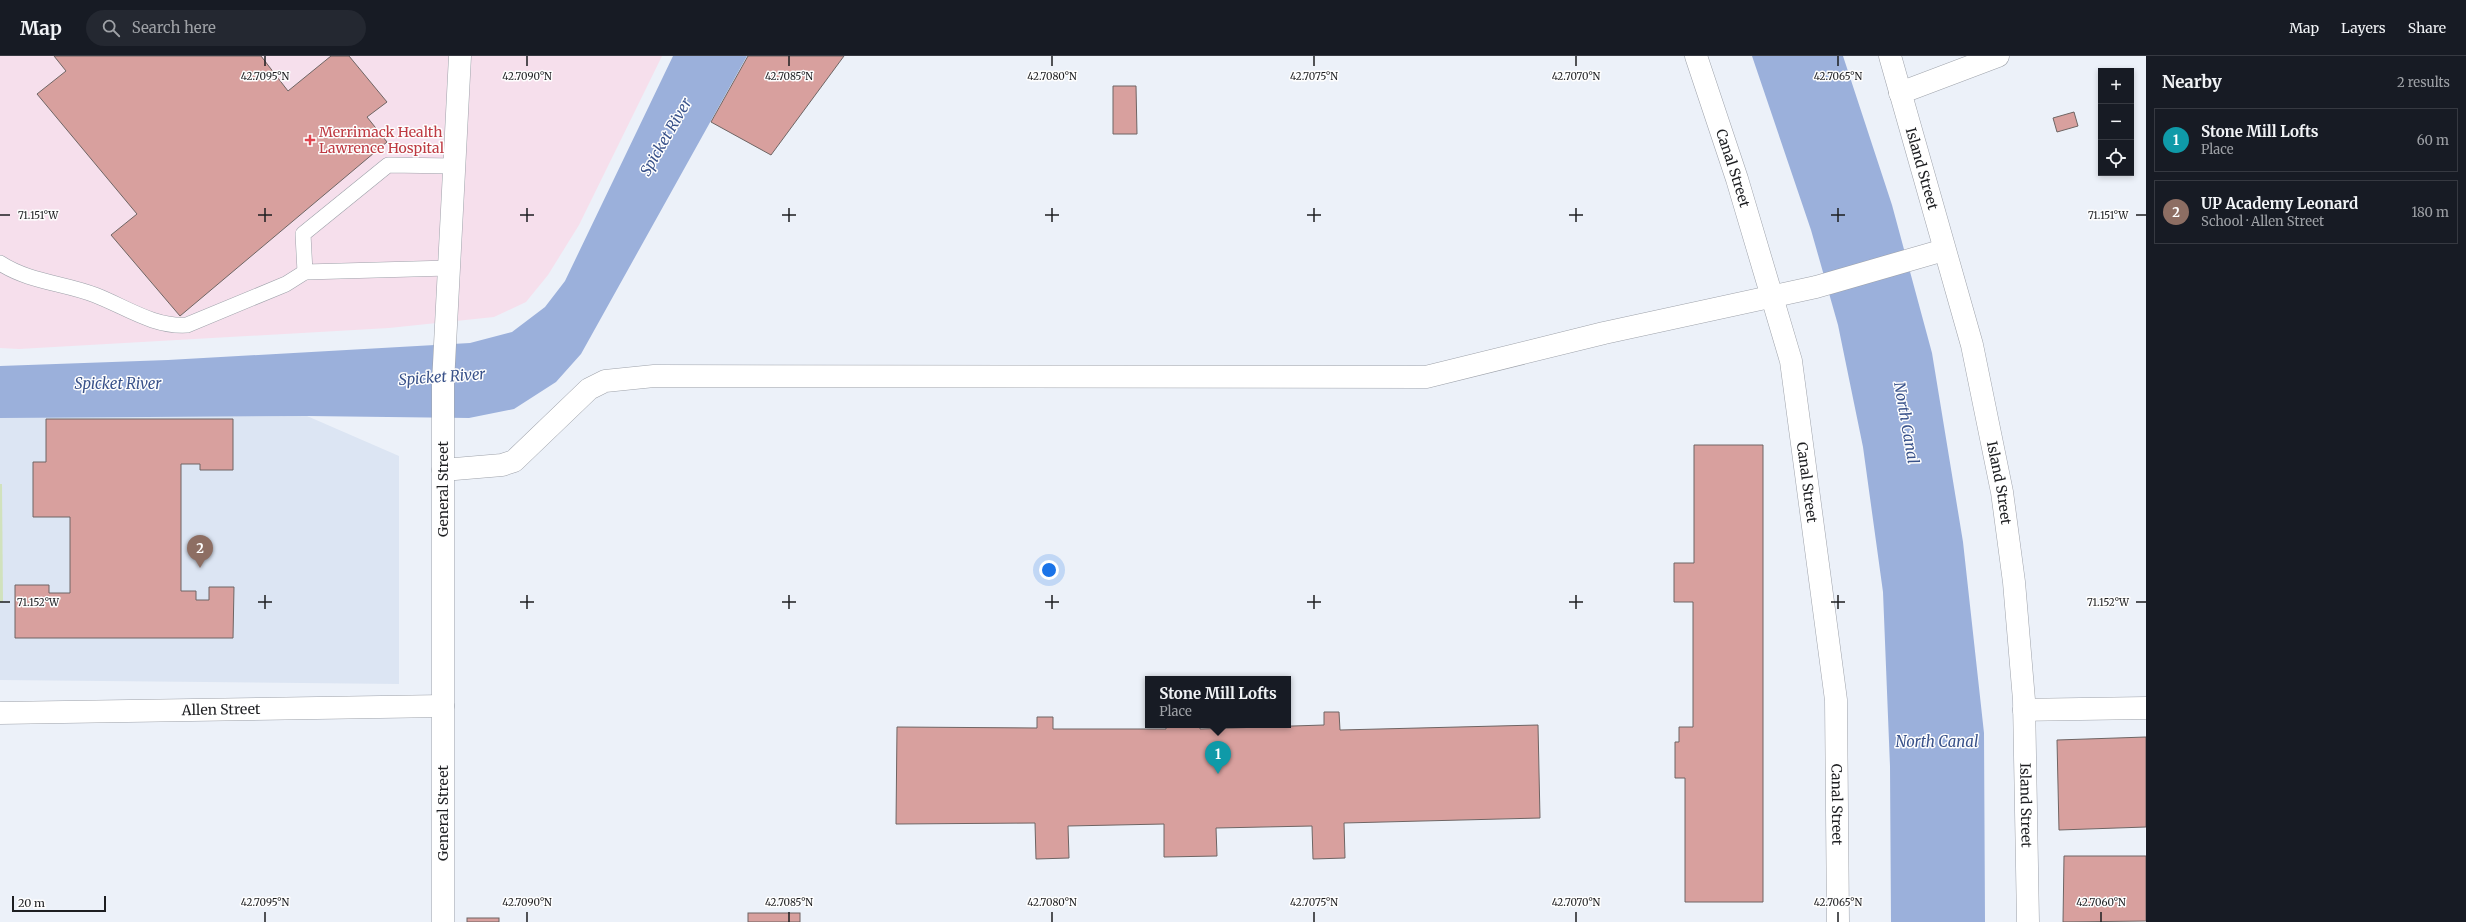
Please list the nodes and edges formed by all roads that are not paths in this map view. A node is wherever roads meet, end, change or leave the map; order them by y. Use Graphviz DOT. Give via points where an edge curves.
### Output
graph roads {
  1 [pos="460,56"];
  2 [pos="1696,56"];
  3 [pos="1890,56"];
  4 [pos="1998,56"];
  5 [pos="1900,93"];
  6 [pos="454,166"];
  7 [pos="1944,250"];
  8 [pos="0,263"];
  9 [pos="449,268"];
  10 [pos="305,272"];
  11 [pos="1770,297"];
  12 [pos="443,470"];
  13 [pos="443,706"];
  14 [pos="2146,708"];
  15 [pos="2024,710"];
  16 [pos="0,713"];
  17 [pos="443,922"];
  18 [pos="1838,922"];
  19 [pos="2028,922"];
  1 -- 6 [label="street, General Street"];
  2 -- 11 [label="street, Canal Street" via="1737,179"];
  3 -- 5 [label="street, Island Street"];
  4 -- 5 [label="street"];
  5 -- 7 [label="street, Island Street"];
  6 -- 9 [label="street, General Street"];
  6 -- 10 [label="lane" via="388,165 303,234"];
  7 -- 11 [label="street" via="1816,287"];
  7 -- 15 [label="street, Island Street" via="1972,345 2002,492 2014,582"];
  8 -- 10 [label="lane" via="11,270 43,281 95,295 135,314 170,326 187,325 286,284"];
  9 -- 10 [label="lane"];
  9 -- 12 [label="street, General Street" via="443,383"];
  11 -- 12 [label="street" via="1604,333 1426,377 654,376 604,381 589,389 514,461 502,465"];
  11 -- 18 [label="street, Canal Street" via="1792,368 1835,692"];
  12 -- 13 [label="street, General Street"];
  13 -- 16 [label="street, Allen Street"];
  13 -- 17 [label="street, General Street"];
  14 -- 15 [label="street"];
  15 -- 19 [label="street, Island Street"];
}
